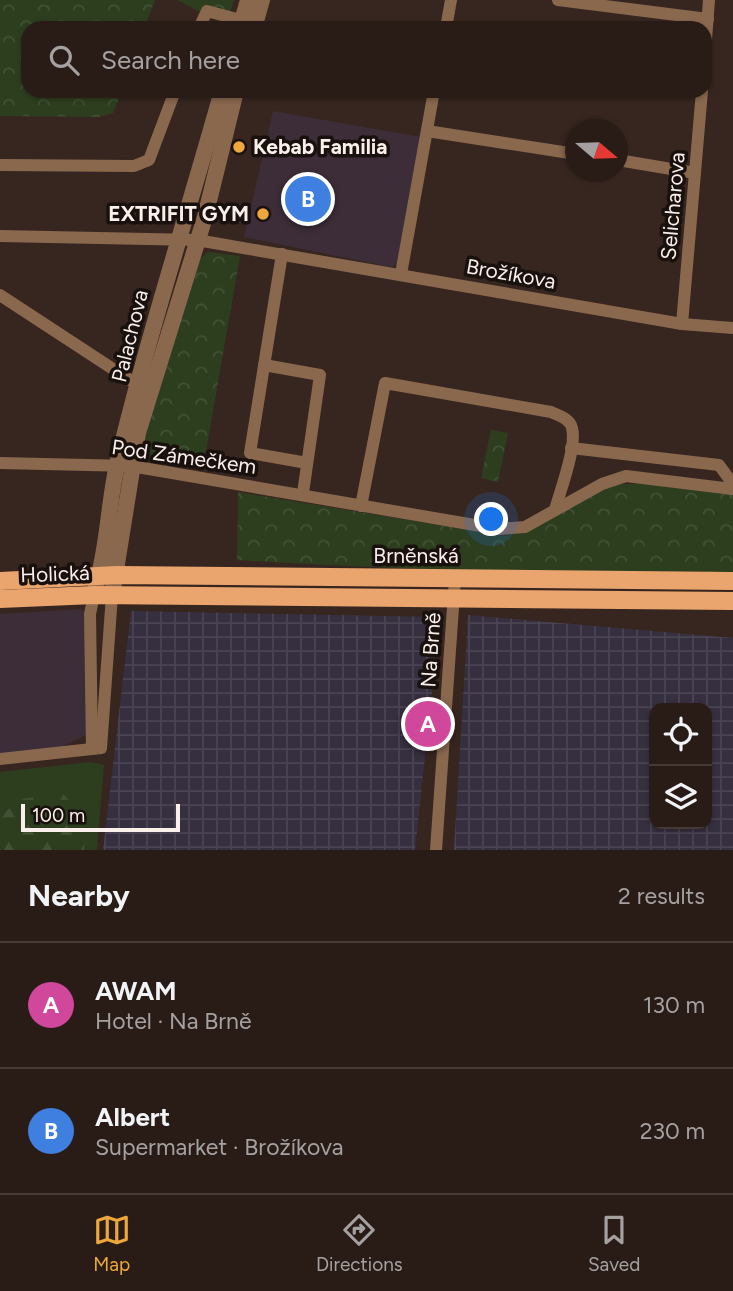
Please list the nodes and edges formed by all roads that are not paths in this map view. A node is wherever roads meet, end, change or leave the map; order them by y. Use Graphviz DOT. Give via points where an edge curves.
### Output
graph roads {
  1 [pos="248,0"];
  2 [pos="262,0"];
  3 [pos="451,0"];
  4 [pos="558,0"];
  5 [pos="709,0"];
  6 [pos="708,19"];
  7 [pos="202,21"];
  8 [pos="236,21"];
  9 [pos="248,21"];
  10 [pos="250,21"];
  11 [pos="447,21"];
  12 [pos="172,98"];
  13 [pos="220,98"];
  14 [pos="234,98"];
  15 [pos="434,98"];
  16 [pos="701,98"];
  17 [pos="427,131"];
  18 [pos="565,152"];
  19 [pos="628,162"];
  20 [pos="0,165"];
  21 [pos="695,173"];
  22 [pos="0,236"];
  23 [pos="178,238"];
  24 [pos="197,240"];
  25 [pos="282,254"];
  26 [pos="401,274"];
  27 [pos="0,295"];
  28 [pos="682,324"];
  29 [pos="733,328"];
  30 [pos="264,365"];
  31 [pos="139,386"];
  32 [pos="571,449"];
  33 [pos="0,463"];
  34 [pos="307,463"];
  35 [pos="124,465"];
  36 [pos="733,486"];
  37 [pos="303,493"];
  38 [pos="361,506"];
  39 [pos="555,510"];
  40 [pos="108,575"];
  41 [pos="456,579"];
  42 [pos="0,581"];
  43 [pos="733,581"];
  44 [pos="93,595"];
  45 [pos="112,595"];
  46 [pos="454,598"];
  47 [pos="0,599"];
  48 [pos="733,601"];
  49 [pos="92,748"];
  50 [pos="0,759"];
  51 [pos="436,850"];
  1 -- 9 [label="street"];
  2 -- 10 [label="street"];
  3 -- 11 [label="street"];
  4 -- 6 [label="street"];
  5 -- 6 [label="street"];
  7 -- 8 [label="street" via="207,11"];
  12 -- 20 [label="street" via="149,160 134,166"];
  13 -- 23 [label="street, Palachova"];
  14 -- 24 [label="street, Palachova"];
  15 -- 17 [label="street"];
  16 -- 21 [label="street, Selicharova"];
  17 -- 18 [label="street"];
  17 -- 26 [label="street"];
  19 -- 21 [label="street"];
  21 -- 28 [label="street, Selicharova"];
  22 -- 23 [label="street, Brožíkova"];
  23 -- 24 [label="street, Brožíkova"];
  23 -- 31 [label="street, Palachova"];
  24 -- 25 [label="street, Brožíkova"];
  24 -- 35 [label="street, Palachova"];
  25 -- 26 [label="street, Brožíkova"];
  25 -- 30 [label="street"];
  26 -- 28 [label="street, Brožíkova"];
  27 -- 31 [label="street"];
  28 -- 29 [label="street, Brožíkova"];
  30 -- 34 [label="street" via="320,375"];
  30 -- 34 [label="street" via="250,453"];
  31 -- 35 [label="street, Palachova"];
  32 -- 36 [label="street, Pod Zámečkem" via="719,466"];
  32 -- 38 [label="street" via="572,428 565,418 551,412 385,383"];
  32 -- 39 [label="street"];
  33 -- 35 [label="street, Pod Zámečkem"];
  34 -- 37 [label="street"];
  35 -- 37 [label="street, Pod Zámečkem"];
  35 -- 40 [label="street, Palachova"];
  36 -- 39 [label="street, Pod Zámečkem" via="626,476"];
  37 -- 38 [label="street, Pod Zámečkem"];
  38 -- 39 [label="street, Pod Zámečkem" via="498,529 525,527"];
  40 -- 41 [label="main road, Brněnská"];
  40 -- 42 [label="main road, Holická"];
  40 -- 44 [label="street, Palachova"];
  40 -- 45 [label="street, Palachova"];
  41 -- 43 [label="main road, Brněnská"];
  41 -- 46 [label="street, Na Brně"];
  44 -- 45 [label="main road, Holická"];
  44 -- 47 [label="main road, Holická"];
  44 -- 49 [label="street"];
  45 -- 46 [label="main road, Brněnská"];
  45 -- 49 [label="street" via="101,748"];
  46 -- 48 [label="main road, Brněnská"];
  46 -- 51 [label="street, Na Brně"];
  49 -- 50 [label="street"];
}
